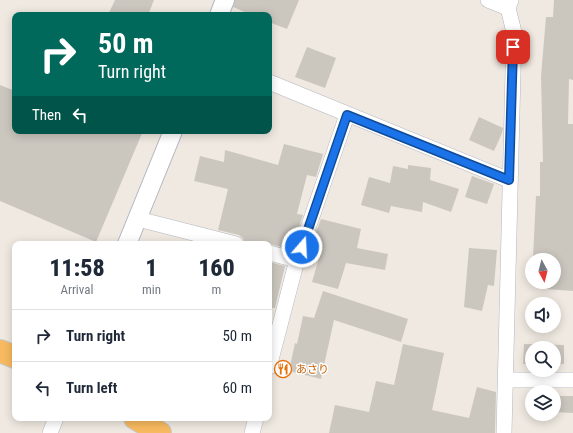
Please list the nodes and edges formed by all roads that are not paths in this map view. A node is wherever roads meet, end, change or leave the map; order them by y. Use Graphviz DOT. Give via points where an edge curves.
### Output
graph roads {
  1 [pos="225,0"];
  2 [pos="488,0"];
  3 [pos="509,4"];
  4 [pos="220,12"];
  5 [pos="272,83"];
  6 [pos="347,115"];
  7 [pos="172,134"];
  8 [pos="509,180"];
  9 [pos="138,219"];
  10 [pos="129,241"];
  11 [pos="224,241"];
  12 [pos="272,253"];
  13 [pos="297,260"];
  14 [pos="0,351"];
  15 [pos="12,356"];
  16 [pos="272,356"];
  17 [pos="506,380"];
  18 [pos="573,380"];
  19 [pos="55,421"];
  20 [pos="140,421"];
  21 [pos="255,421"];
  22 [pos="50,433"];
  23 [pos="160,433"];
  24 [pos="252,433"];
  25 [pos="504,433"];
  1 -- 4 [label="street"];
  2 -- 3 [label="street"];
  3 -- 8 [label="street" via="514,32"];
  5 -- 6 [label="street"];
  6 -- 8 [label="street"];
  6 -- 13 [label="street"];
  7 -- 9 [label="street"];
  8 -- 17 [label="street"];
  9 -- 10 [label="street"];
  9 -- 11 [label="street"];
  12 -- 13 [label="street"];
  13 -- 16 [label="street"];
  14 -- 15 [label="highway"];
  17 -- 18 [label="street"];
  17 -- 25 [label="street"];
  19 -- 22 [label="street"];
  20 -- 23 [label="highway"];
  21 -- 24 [label="street"];
}
